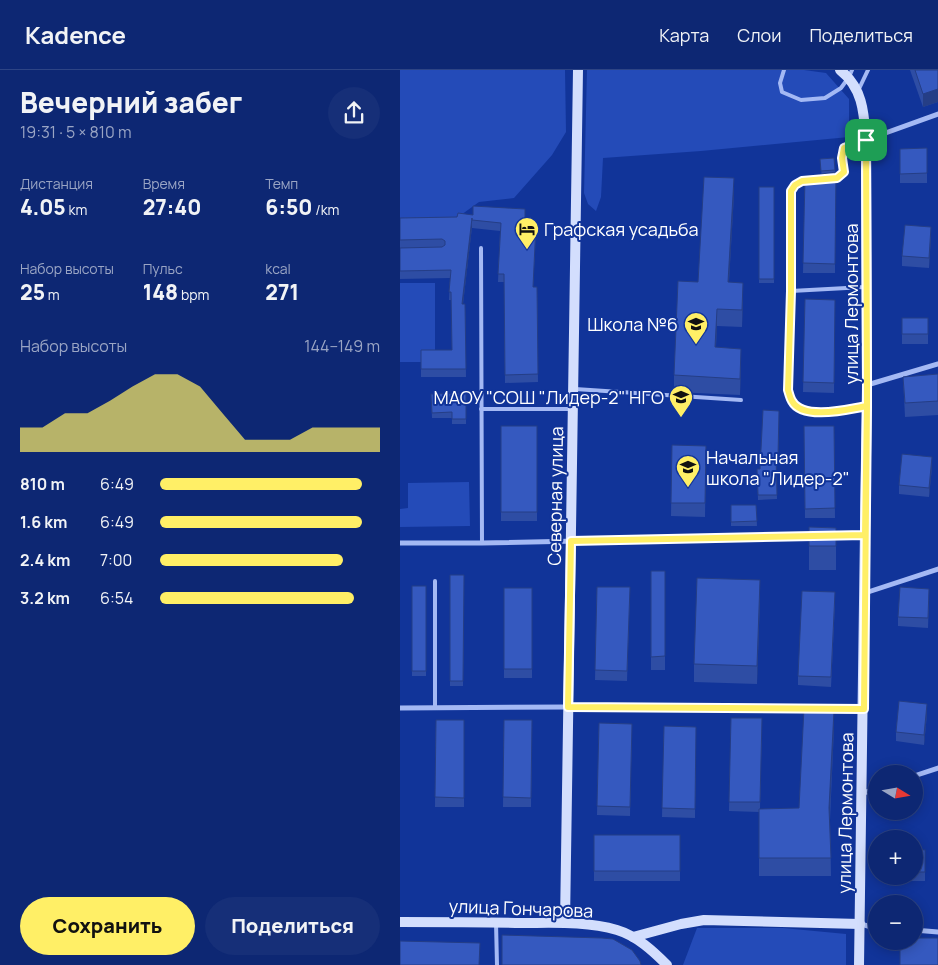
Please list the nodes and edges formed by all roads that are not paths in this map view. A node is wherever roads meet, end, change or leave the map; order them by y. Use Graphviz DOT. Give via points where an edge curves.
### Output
graph roads {
  1 [pos="578,70"];
  2 [pos="784,70"];
  3 [pos="840,70"];
  4 [pos="868,70"];
  5 [pos="850,74"];
  6 [pos="858,91"];
  7 [pos="938,114"];
  8 [pos="866,140"];
  9 [pos="828,179"];
  10 [pos="811,181"];
  11 [pos="480,248"];
  12 [pos="867,287"];
  13 [pos="791,291"];
  14 [pos="938,364"];
  15 [pos="867,385"];
  16 [pos="573,389"];
  17 [pos="742,400"];
  18 [pos="867,406"];
  19 [pos="481,409"];
  20 [pos="573,409"];
  21 [pos="865,535"];
  22 [pos="571,541"];
  23 [pos="400,543"];
  24 [pos="482,543"];
  25 [pos="938,569"];
  26 [pos="435,582"];
  27 [pos="865,593"];
  28 [pos="568,707"];
  29 [pos="400,708"];
  30 [pos="435,708"];
  31 [pos="864,709"];
  32 [pos="938,768"];
  33 [pos="923,773"];
  34 [pos="868,792"];
  35 [pos="860,794"];
  36 [pos="400,922"];
  37 [pos="496,922"];
  38 [pos="565,923"];
  39 [pos="860,924"];
  40 [pos="868,926"];
  41 [pos="923,931"];
  42 [pos="938,932"];
  43 [pos="633,937"];
  44 [pos="497,965"];
  45 [pos="666,965"];
  46 [pos="859,965"];
  1 -- 16 [label="main road, Северная улица"];
  2 -- 5 [label="lane" via="780,83 782,92 801,100 825,98 841,88"];
  3 -- 5 [label="main road, улица Лермонтова"];
  4 -- 6 [label="lane"];
  5 -- 6 [label="main road, улица Лермонтова"];
  6 -- 8 [label="main road, улица Лермонтова" via="864,110"];
  7 -- 8 [label="street"];
  8 -- 9 [label="lane" via="844,148 844,172 837,178"];
  8 -- 12 [label="main road, улица Лермонтова"];
  10 -- 13 [label="lane" via="802,181 791,191"];
  11 -- 19 [label="lane"];
  12 -- 13 [label="lane"];
  12 -- 15 [label="main road, улица Лермонтова"];
  13 -- 18 [label="lane" via="788,390 792,402 799,409 818,413"];
  14 -- 15 [label="street"];
  15 -- 18 [label="main road, улица Лермонтова"];
  16 -- 17 [label="lane"];
  16 -- 20 [label="main road, Северная улица"];
  18 -- 21 [label="main road, улица Лермонтова"];
  19 -- 20 [label="lane"];
  19 -- 24 [label="lane"];
  20 -- 22 [label="main road, Северная улица"];
  21 -- 22 [label="street"];
  21 -- 27 [label="main road, улица Лермонтова"];
  22 -- 24 [label="street"];
  22 -- 28 [label="main road, Северная улица"];
  23 -- 24 [label="street"];
  25 -- 27 [label="street"];
  26 -- 30 [label="lane"];
  27 -- 31 [label="main road, улица Лермонтова"];
  28 -- 30 [label="street"];
  28 -- 31 [label="street"];
  28 -- 38 [label="main road, Северная улица"];
  29 -- 30 [label="street"];
  31 -- 35 [label="main road, улица Лермонтова"];
  32 -- 33 [label="street"];
  34 -- 35 [label="street"];
  35 -- 39 [label="main road, улица Лермонтова"];
  36 -- 37 [label="main road, улица Гончарова"];
  37 -- 38 [label="main road, улица Гончарова"];
  37 -- 44 [label="lane"];
  38 -- 43 [label="main road, улица Гончарова" via="618,930"];
  39 -- 40 [label="street"];
  39 -- 43 [label="main road" via="704,920"];
  39 -- 46 [label="main road, улица Лермонтова"];
  41 -- 42 [label="street"];
  43 -- 45 [label="main road, улица Гончарова"];
}
